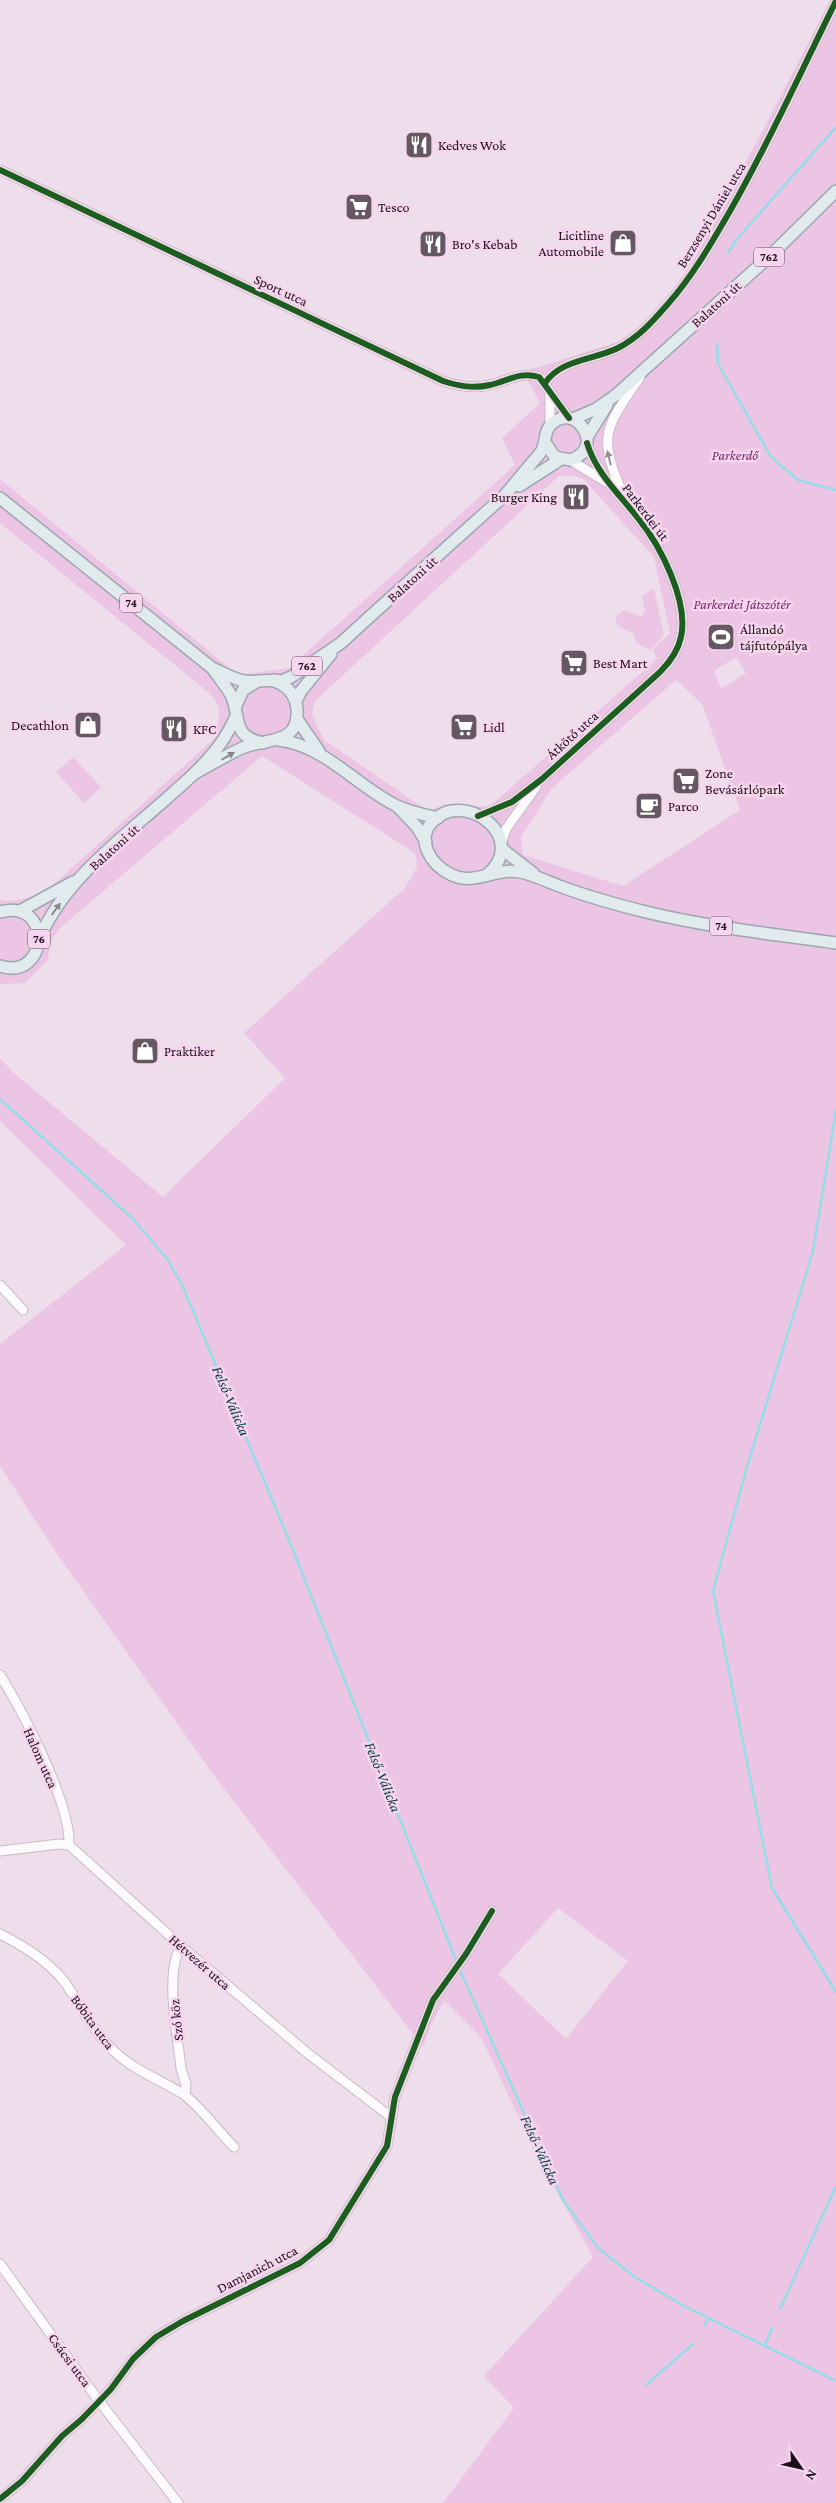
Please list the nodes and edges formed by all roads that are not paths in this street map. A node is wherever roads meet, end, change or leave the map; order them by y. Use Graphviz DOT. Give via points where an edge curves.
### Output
graph roads {
  1 [pos="836,0"];
  2 [pos="0,170"];
  3 [pos="836,192"];
  4 [pos="646,369"];
  5 [pos="545,383"];
  6 [pos="550,394"];
  7 [pos="616,395"];
  8 [pos="571,419"];
  9 [pos="550,426"];
  10 [pos="587,440"];
  11 [pos="546,444"];
  12 [pos="566,459"];
  13 [pos="610,486"];
  14 [pos="505,495"];
  15 [pos="0,498"];
  16 [pos="627,504"];
  17 [pos="340,643"];
  18 [pos="673,657"];
  19 [pos="212,668"];
  20 [pos="271,680"];
  21 [pos="256,682"];
  22 [pos="296,702"];
  23 [pos="235,714"];
  24 [pos="296,719"];
  25 [pos="278,740"];
  26 [pos="263,743"];
  27 [pos="322,754"];
  28 [pos="195,773"];
  29 [pos="542,779"];
  30 [pos="397,806"];
  31 [pos="478,816"];
  32 [pos="438,818"];
  33 [pos="426,842"];
  34 [pos="502,845"];
  35 [pos="488,875"];
  36 [pos="538,877"];
  37 [pos="77,880"];
  38 [pos="0,912"];
  39 [pos="20,912"];
  40 [pos="39,940"];
  41 [pos="836,942"];
  42 [pos="1,967"];
  43 [pos="0,1284"];
  44 [pos="23,1310"];
  45 [pos="0,1675"];
  46 [pos="69,1845"];
  47 [pos="0,1851"];
  48 [pos="492,1911"];
  49 [pos="0,1934"];
  50 [pos="181,1946"];
  51 [pos="185,2095"];
  52 [pos="391,2117"];
  53 [pos="234,2147"];
  54 [pos="0,2264"];
  55 [pos="99,2401"];
  56 [pos="0,2498"];
  57 [pos="178,2503"];
  1 -- 5 [label="street, Berzsenyi Dániel utca" via="790,99 744,186 685,283 648,326 626,343 557,370"];
  2 -- 5 [label="street, Sport utca" via="443,381 475,388 531,374"];
  3 -- 4 [label="main road, Balatoni út / 762"];
  4 -- 7 [label="main road, Balatoni út / 762"];
  16 -- 4 [label="street, one-way" via="608,459 607,438 616,412"];
  5 -- 6 [label="street"];
  6 -- 8 [label="street"];
  6 -- 9 [label="street"];
  7 -- 8 [label="main road, Balatoni út / 762" via="596,409"];
  7 -- 10 [label="main road, Balatoni út / 762" via="599,416"];
  8 -- 9 [label="main road, Balatoni út / 762" via="560,419"];
  8 -- 10 [label="main road" via="582,426"];
  9 -- 11 [label="main road, Balatoni út / 762"];
  10 -- 12 [label="main road, Balatoni út / 762" via="581,454"];
  10 -- 13 [label="street, Parkerdei út" via="591,455"];
  11 -- 12 [label="main road" via="553,455"];
  11 -- 14 [label="main road, Balatoni út / 762"];
  12 -- 13 [label="street, Parkerdei út"];
  12 -- 14 [label="main road, Balatoni út / 762"];
  13 -- 16 [label="street, Parkerdei út"];
  14 -- 17 [label="main road, Balatoni út / 762"];
  15 -- 19 [label="main road, 74"];
  16 -- 18 [label="street, Parkerdei út" via="658,546 681,606 682,634"];
  17 -- 20 [label="main road, Balatoni út / 762" via="282,681"];
  17 -- 22 [label="main road, Balatoni út / 762" via="301,691"];
  18 -- 29 [label="street, Átkötő utca"];
  19 -- 21 [label="main road, 74"];
  19 -- 23 [label="main road, 74" via="232,696"];
  20 -- 21 [label="main road, 74"];
  20 -- 22 [label="main road" via="286,688"];
  21 -- 23 [label="main road" via="240,695"];
  22 -- 24 [label="main road"];
  23 -- 26 [label="main road, 74" via="247,736"];
  23 -- 28 [label="main road, 76" via="230,731"];
  24 -- 25 [label="main road" via="292,730"];
  24 -- 27 [label="main road, 74"];
  25 -- 26 [label="main road, 74"];
  25 -- 27 [label="main road, 74"];
  28 -- 26 [label="main road, 76, one-way" via="240,749"];
  27 -- 30 [label="main road, 74"];
  28 -- 37 [label="main road, Balatoni út / 76"];
  29 -- 31 [label="street, Átkötő utca" via="512,802"];
  29 -- 34 [label="street, Átkötő utca" via="511,820"];
  30 -- 32 [label="main road, 74"];
  30 -- 33 [label="main road, 74"];
  31 -- 32 [label="main road, 74" via="454,810"];
  31 -- 34 [label="main road, 74" via="496,829"];
  32 -- 33 [label="main road" via="428,829"];
  33 -- 35 [label="main road, 74" via="434,863 449,874 472,880"];
  34 -- 35 [label="main road" via="499,861"];
  34 -- 36 [label="main road, 74"];
  35 -- 36 [label="main road, 74" via="505,871"];
  36 -- 41 [label="main road, 74" via="587,896 646,912"];
  37 -- 39 [label="main road, Balatoni út / 76"];
  40 -- 37 [label="main road, Balatoni út / 76, one-way" via="51,915"];
  38 -- 39 [label="main road, 76"];
  39 -- 40 [label="main road, 76" via="29,916 36,925"];
  40 -- 42 [label="main road, 76" via="35,954 27,962 17,967"];
  43 -- 44 [label="street"];
  45 -- 46 [label="street, Halom utca" via="55,1787 67,1819"];
  46 -- 47 [label="street"];
  46 -- 50 [label="street, Hétvezér utca"];
  48 -- 52 [label="street, Damjanich utca" via="429,2009"];
  49 -- 51 [label="street, Bóbita utca" via="54,1970 97,2032 116,2053"];
  50 -- 51 [label="street, Szó köz" via="172,1976"];
  50 -- 52 [label="street, Hétvezér utca" via="306,2052"];
  51 -- 53 [label="street, Bóbita utca"];
  52 -- 55 [label="street, Damjanich utca" via="388,2146 329,2240 300,2263 156,2337 133,2359"];
  54 -- 55 [label="street, Csácsi utca"];
  55 -- 56 [label="street, Damjanich utca" via="22,2481"];
  55 -- 57 [label="street, Csácsi utca"];
}
